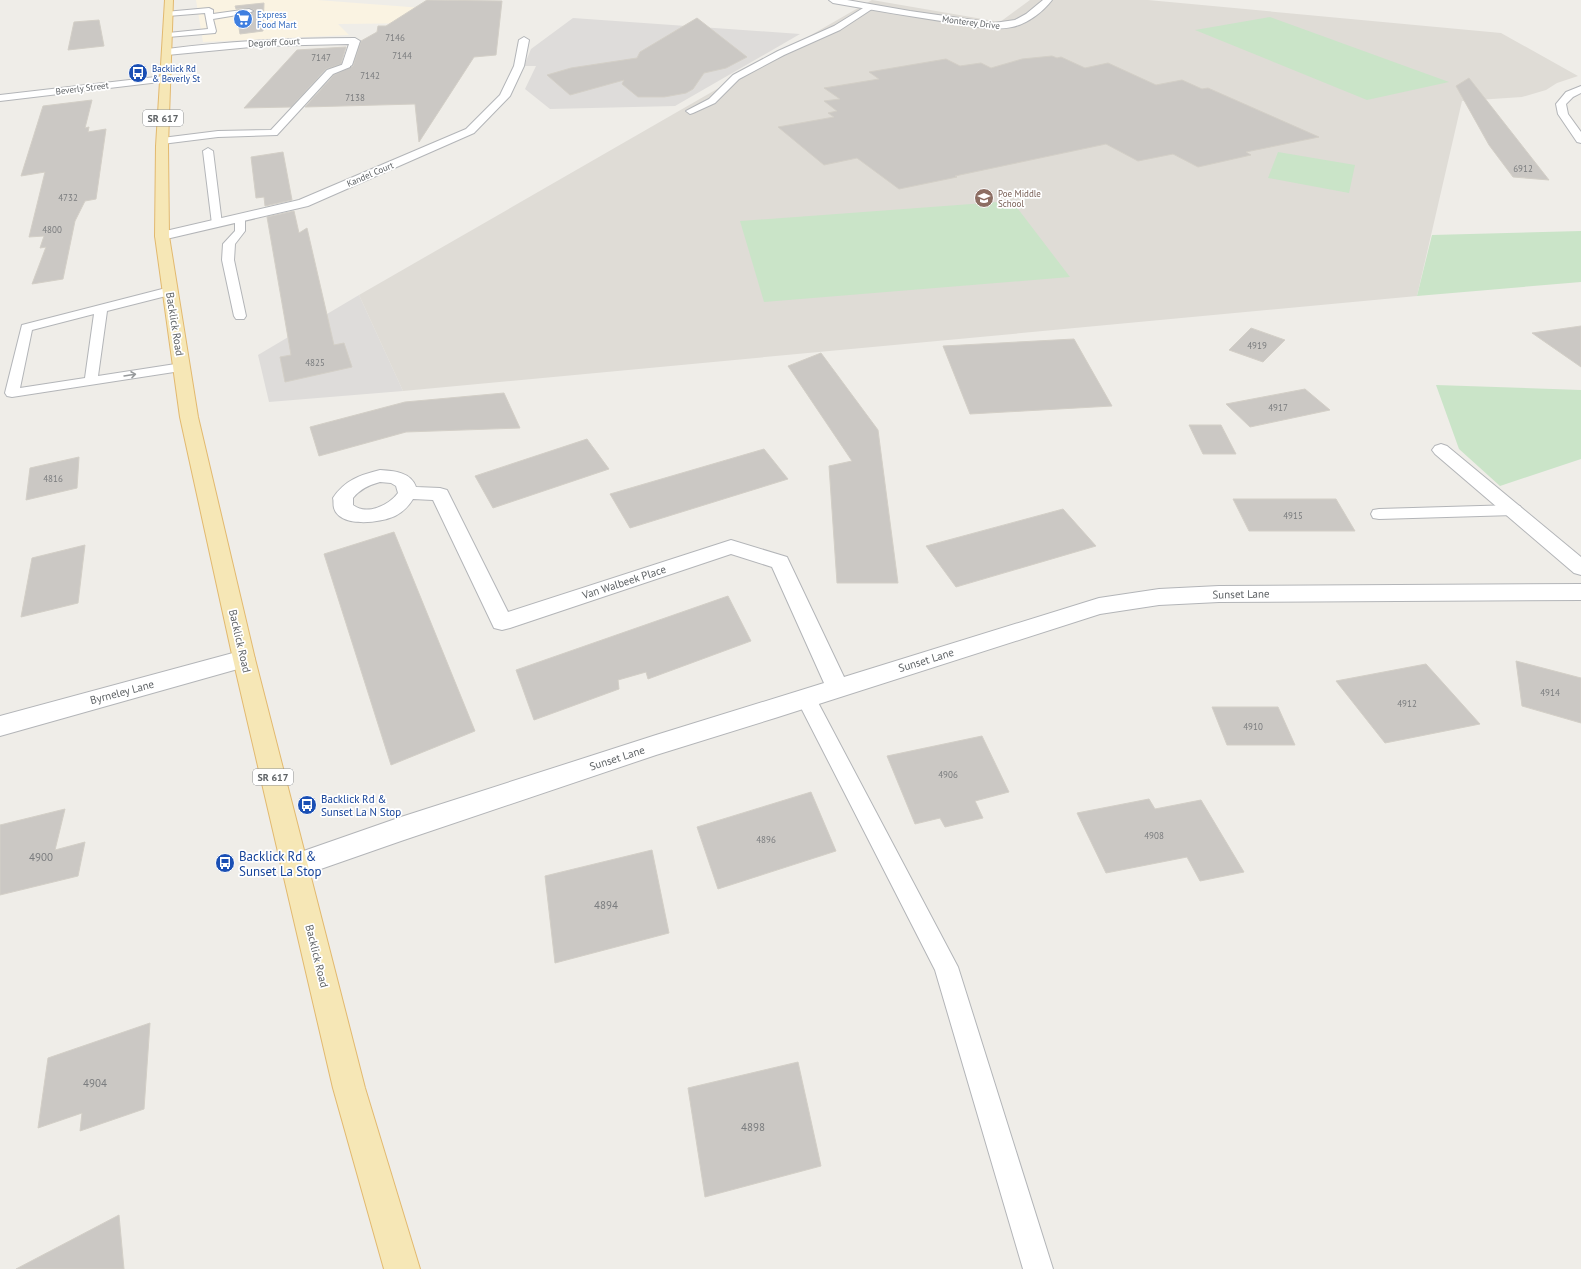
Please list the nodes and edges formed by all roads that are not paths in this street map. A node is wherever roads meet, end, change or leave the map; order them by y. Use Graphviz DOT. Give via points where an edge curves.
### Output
graph roads {
  1 [pos="169,0"];
  2 [pos="833,0"];
  3 [pos="1048,0"];
  4 [pos="870,7"];
  5 [pos="249,11"];
  6 [pos="168,14"];
  7 [pos="210,17"];
  8 [pos="168,35"];
  9 [pos="524,40"];
  10 [pos="167,52"];
  11 [pos="346,65"];
  12 [pos="164,79"];
  13 [pos="1581,89"];
  14 [pos="0,98"];
  15 [pos="690,111"];
  16 [pos="1581,140"];
  17 [pos="162,141"];
  18 [pos="208,151"];
  19 [pos="240,218"];
  20 [pos="216,224"];
  21 [pos="162,236"];
  22 [pos="170,291"];
  23 [pos="101,309"];
  24 [pos="240,316"];
  25 [pos="182,367"];
  26 [pos="91,381"];
  27 [pos="1441,450"];
  28 [pos="408,493"];
  29 [pos="1514,510"];
  30 [pos="1379,514"];
  31 [pos="1581,568"];
  32 [pos="1581,592"];
  33 [pos="244,659"];
  34 [pos="838,688"];
  35 [pos="806,698"];
  36 [pos="0,726"];
  37 [pos="295,866"];
  38 [pos="402,1269"];
  39 [pos="1038,1269"];
  1 -- 6 [label="main road, Backlick Road / SR 617"];
  2 -- 4 [label="street, Monterey Drive"];
  3 -- 4 [label="street, Monterey Drive" via="1020,23 1006,26 984,25"];
  4 -- 15 [label="lane" via="837,28 736,77 712,101"];
  5 -- 7 [label="lane"];
  6 -- 7 [label="lane" via="195,8 209,10"];
  6 -- 8 [label="main road, Backlick Road / SR 617"];
  7 -- 8 [label="lane" via="212,31"];
  8 -- 10 [label="main road, Backlick Road / SR 617"];
  9 -- 19 [label="street, Kandel Court" via="519,66 505,96 470,131 303,203"];
  10 -- 11 [label="street, Degroff Court" via="213,45 309,40 356,42"];
  10 -- 12 [label="main road, Backlick Road / SR 617"];
  11 -- 17 [label="lane" via="330,72 274,133 218,134"];
  12 -- 14 [label="street, Beverly Street"];
  12 -- 17 [label="main road, Backlick Road / SR 617"];
  13 -- 16 [label="street" via="1574,91 1561,104 1563,114"];
  17 -- 21 [label="main road, Backlick Road / SR 617"];
  18 -- 20 [label="lane"];
  19 -- 20 [label="street, Kandel Court"];
  19 -- 24 [label="lane" via="240,231 229,244 228,260"];
  20 -- 21 [label="street, Kandel Court"];
  21 -- 22 [label="main road, Backlick Road / SR 617"];
  22 -- 23 [label="lane"];
  22 -- 25 [label="main road, Backlick Road / SR 617"];
  23 -- 26 [label="lane"];
  23 -- 26 [label="lane" via="26,328 12,393"];
  26 -- 25 [label="lane, one-way"];
  25 -- 33 [label="main road, Backlick Road / SR 617" via="189,417"];
  27 -- 29 [label="street"];
  28 -- 34 [label="street, Van Walbeek Place" via="440,494 502,622 731,547 780,562"];
  29 -- 30 [label="lane"];
  29 -- 31 [label="street"];
  32 -- 34 [label="street, Sunset Lane" via="1219,594 1159,597 1099,606"];
  33 -- 36 [label="street, Byrneley Lane"];
  33 -- 37 [label="main road, Backlick Road / SR 617"];
  34 -- 35 [label="street, Sunset Lane"];
  35 -- 37 [label="street, Sunset Lane" via="588,767"];
  35 -- 39 [label="lane" via="946,968"];
  37 -- 38 [label="main road, Backlick Road / SR 617" via="349,1088"];
}
